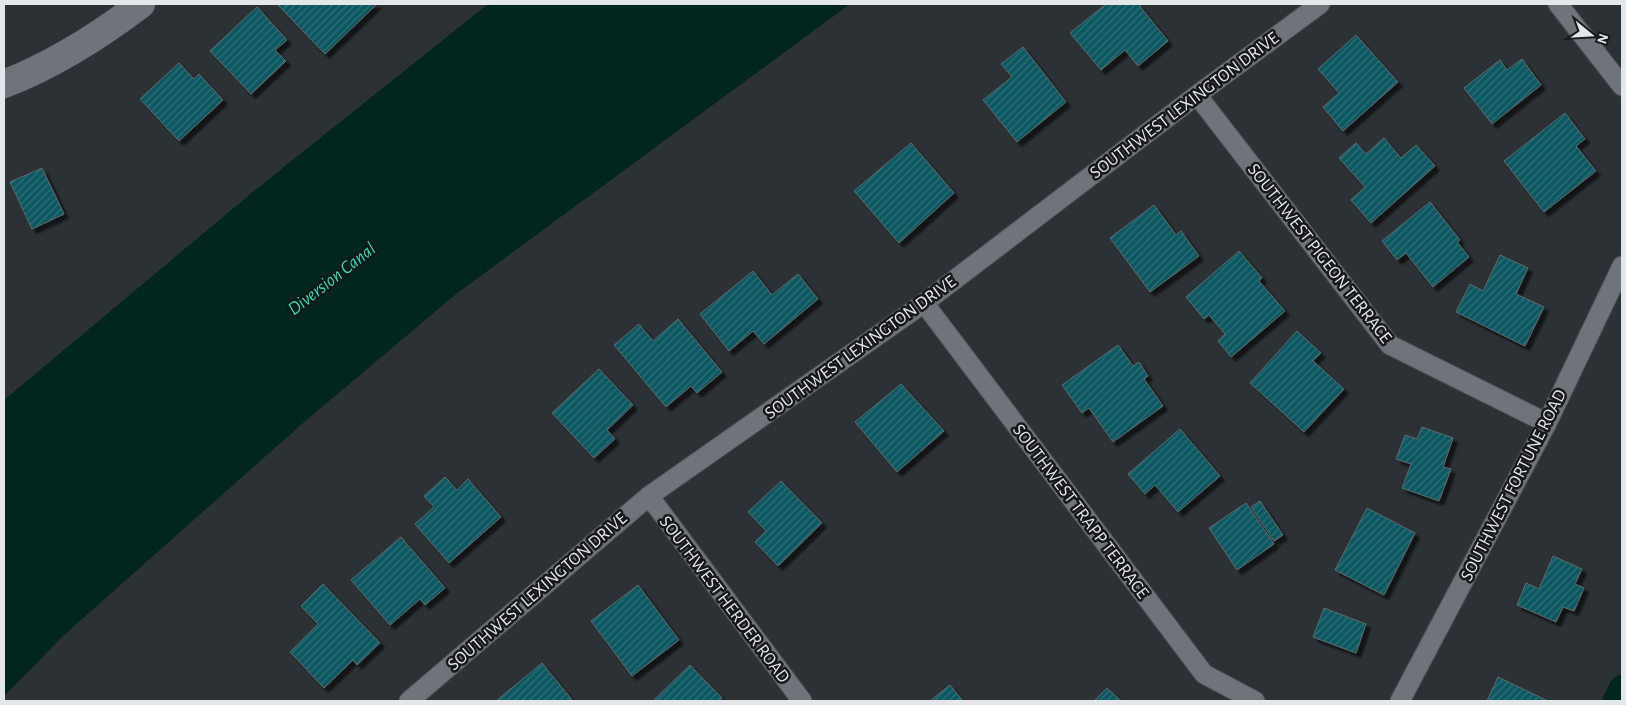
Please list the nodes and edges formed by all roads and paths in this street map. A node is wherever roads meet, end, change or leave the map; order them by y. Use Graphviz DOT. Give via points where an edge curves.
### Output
graph roads {
  1 [pos="141,4"];
  2 [pos="1320,4"];
  3 [pos="1558,4"];
  4 [pos="4,84"];
  5 [pos="1622,86"];
  6 [pos="1197,95"];
  7 [pos="1622,266"];
  8 [pos="924,302"];
  9 [pos="1547,422"];
  10 [pos="649,496"];
  11 [pos="409,701"];
  12 [pos="802,701"];
  13 [pos="1255,701"];
  14 [pos="1400,701"];
  1 -- 4 [label="street" via="113,26 35,72"];
  2 -- 6 [label="street, SOUTHWEST LEXINGTON DRIVE"];
  3 -- 5 [label="street"];
  6 -- 8 [label="street, SOUTHWEST LEXINGTON DRIVE"];
  6 -- 9 [label="street, SOUTHWEST PIGEON TERRACE" via="1390,345"];
  7 -- 9 [label="street, SOUTHWEST FORTUNE ROAD"];
  8 -- 10 [label="street, SOUTHWEST LEXINGTON DRIVE"];
  8 -- 13 [label="street, SOUTHWEST TRAPP TERRACE" via="1204,674"];
  9 -- 14 [label="street, SOUTHWEST FORTUNE ROAD"];
  10 -- 11 [label="street, SOUTHWEST LEXINGTON DRIVE"];
  10 -- 12 [label="street, SOUTHWEST HERDER ROAD"];
}
